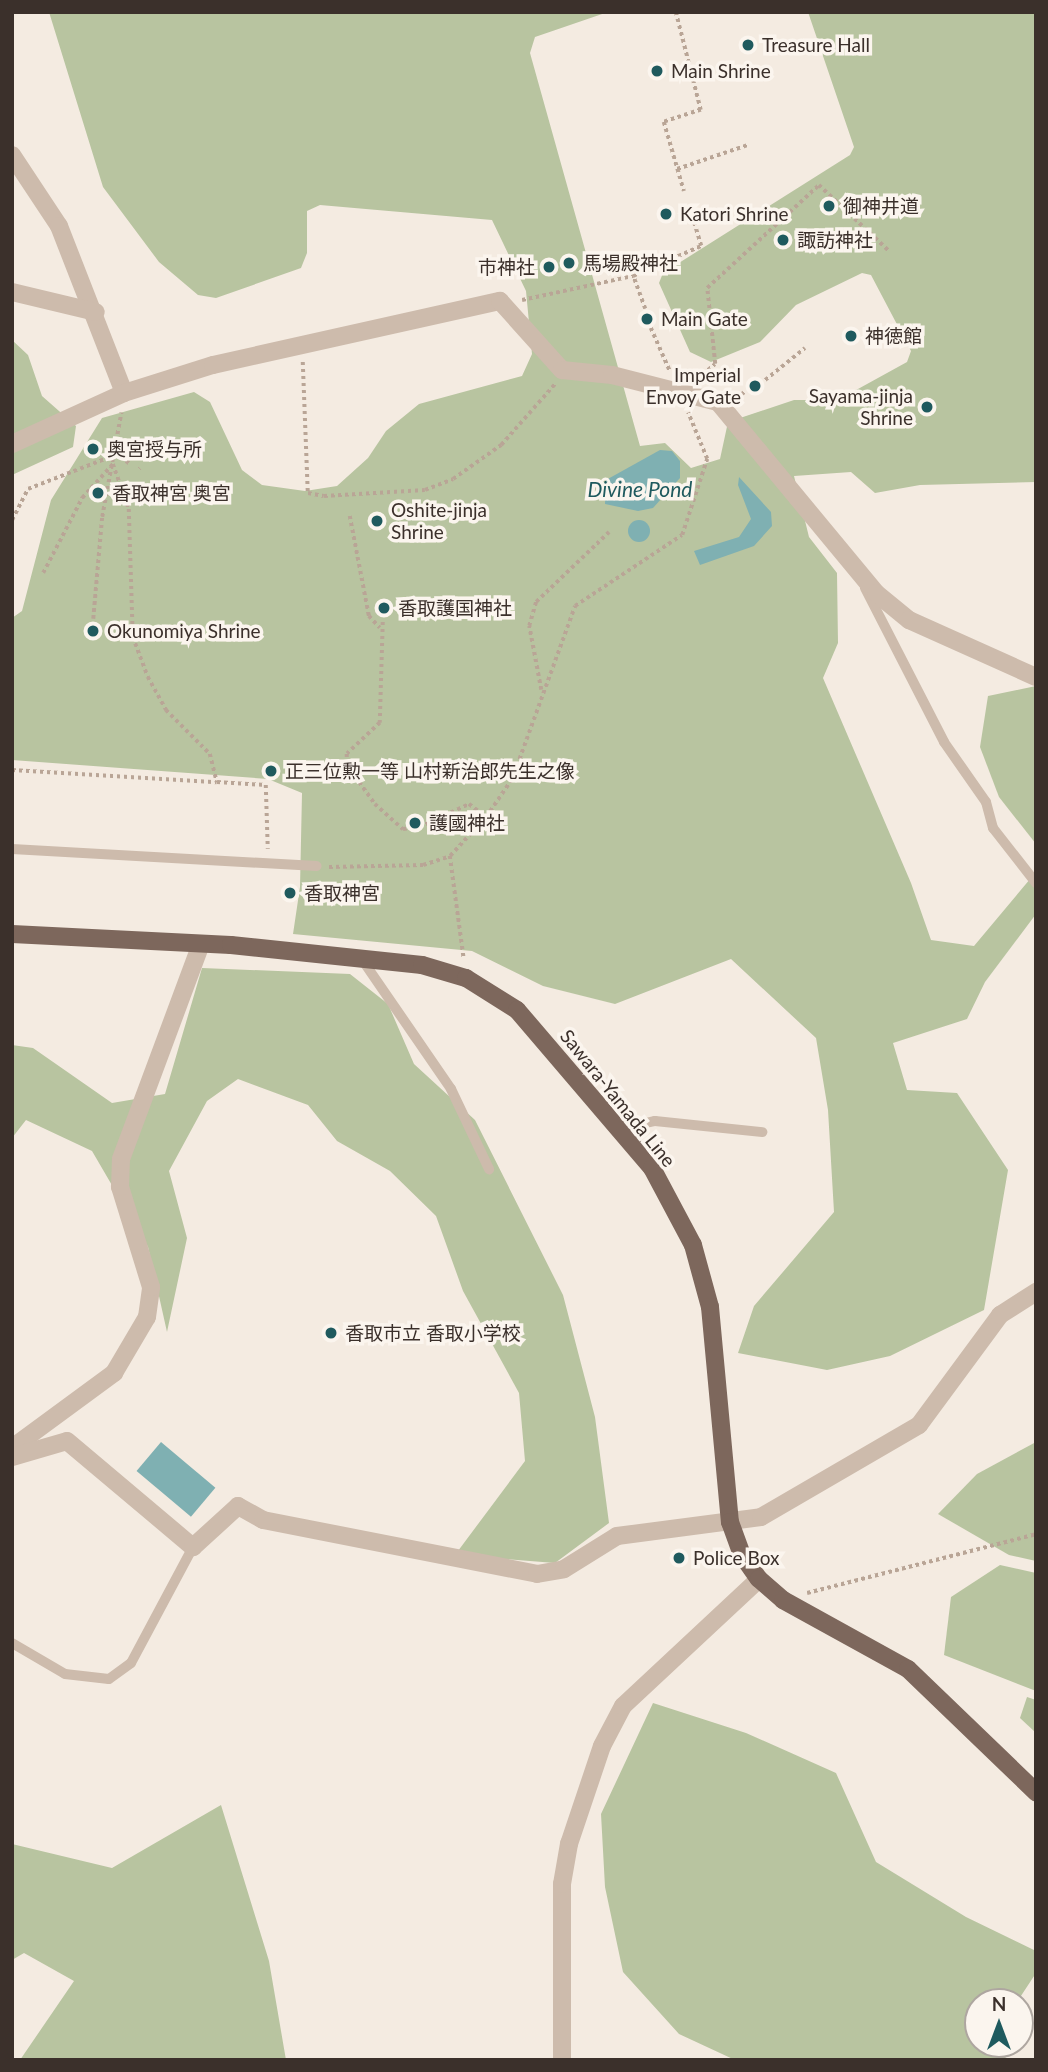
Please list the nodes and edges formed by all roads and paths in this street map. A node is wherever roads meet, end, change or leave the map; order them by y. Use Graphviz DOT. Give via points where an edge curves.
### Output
graph roads {
  1 [pos="676,12"];
  2 [pos="748,145"];
  3 [pos="12,155"];
  4 [pos="677,170"];
  5 [pos="684,191"];
  6 [pos="692,219"];
  7 [pos="889,251"];
  8 [pos="633,276"];
  9 [pos="12,292"];
  10 [pos="532,300"];
  11 [pos="645,309"];
  12 [pos="96,312"];
  13 [pos="651,328"];
  14 [pos="301,346"];
  15 [pos="805,348"];
  16 [pos="667,365"];
  17 [pos="562,370"];
  18 [pos="765,380"];
  19 [pos="124,393"];
  20 [pos="680,393"];
  21 [pos="694,427"];
  22 [pos="12,444"];
  23 [pos="115,455"];
  24 [pos="113,464"];
  25 [pos="350,516"];
  26 [pos="12,520"];
  27 [pos="609,532"];
  28 [pos="854,567"];
  29 [pos="43,573"];
  30 [pos="93,619"];
  31 [pos="383,622"];
  32 [pos="380,628"];
  33 [pos="1036,677"];
  34 [pos="542,692"];
  35 [pos="12,770"];
  36 [pos="217,782"];
  37 [pos="486,817"];
  38 [pos="12,849"];
  39 [pos="450,856"];
  40 [pos="268,865"];
  41 [pos="322,867"];
  42 [pos="1036,883"];
  43 [pos="12,934"];
  44 [pos="201,943"];
  45 [pos="359,956"];
  46 [pos="466,978"];
  47 [pos="620,1129"];
  48 [pos="762,1132"];
  49 [pos="489,1169"];
  50 [pos="1036,1292"];
  51 [pos="12,1448"];
  52 [pos="12,1457"];
  53 [pos="730,1522"];
  54 [pos="1036,1534"];
  55 [pos="193,1547"];
  56 [pos="759,1579"];
  57 [pos="783,1600"];
  58 [pos="12,1643"];
  59 [pos="1036,1792"];
  60 [pos="562,2060"];
  1 -- 4 [label="path" via="701,110 664,122"];
  2 -- 4 [label="path"];
  3 -- 12 [label="street" via="60,226"];
  4 -- 5 [label="path"];
  6 -- 8 [label="path" via="701,246"];
  7 -- 20 [label="path" via="819,186 707,288 715,364"];
  8 -- 10 [label="path"];
  8 -- 11 [label="path"];
  9 -- 12 [label="street"];
  12 -- 19 [label="street"];
  13 -- 16 [label="path"];
  14 -- 17 [label="street" via="500,302"];
  14 -- 17 [label="path" via="308,493 324,496 425,490 453,479 536,411"];
  14 -- 19 [label="street" via="212,365"];
  15 -- 18 [label="path"];
  17 -- 20 [label="street" via="612,375"];
  19 -- 22 [label="street"];
  19 -- 23 [label="path"];
  20 -- 28 [label="street" via="718,402"];
  21 -- 34 [label="path" via="707,459 682,535 575,606"];
  23 -- 24 [label="path"];
  23 -- 26 [label="path" via="27,489"];
  24 -- 29 [label="path" via="82,498"];
  24 -- 30 [label="path" via="102,517"];
  24 -- 36 [label="path" via="129,509 133,637 166,710 210,754"];
  25 -- 32 [label="path" via="369,616"];
  27 -- 34 [label="path" via="536,602 529,626"];
  28 -- 33 [label="street" via="909,620"];
  28 -- 42 [label="lane" via="944,742 986,802 993,828"];
  31 -- 37 [label="path" via="380,723 347,754 347,765 375,804 402,829 419,827 469,804"];
  34 -- 37 [label="path" via="512,779"];
  35 -- 36 [label="path"];
  36 -- 40 [label="path" via="266,785"];
  37 -- 39 [label="path"];
  38 -- 40 [label="lane"];
  39 -- 41 [label="path" via="396,869"];
  39 -- 46 [label="path"];
  40 -- 41 [label="lane"];
  43 -- 44 [label="main road, Sawara-Yamada Line"];
  44 -- 45 [label="main road, Sawara-Yamada Line"];
  44 -- 51 [label="street" via="121,1159 120,1187 151,1287 148,1317 114,1373"];
  45 -- 46 [label="main road, Sawara-Yamada Line" via="422,965"];
  45 -- 49 [label="lane" via="451,1089"];
  46 -- 47 [label="main road, Sawara-Yamada Line" via="517,1010"];
  47 -- 48 [label="lane" via="655,1121"];
  47 -- 53 [label="main road, Sawara-Yamada Line" via="678,1210 700,1270 710,1307"];
  50 -- 53 [label="street" via="1000,1315 919,1425 761,1517"];
  52 -- 55 [label="street" via="66,1441"];
  53 -- 55 [label="street" via="617,1536 564,1569 537,1574 263,1520 237,1506"];
  53 -- 56 [label="main road, Sawara-Yamada Line" via="742,1555"];
  54 -- 57 [label="path"];
  55 -- 58 [label="lane" via="131,1663 109,1679 65,1674"];
  56 -- 57 [label="main road, Sawara-Yamada Line"];
  56 -- 60 [label="street" via="623,1706 602,1746 569,1844 562,1884"];
  57 -- 59 [label="main road, Sawara-Yamada Line" via="908,1669"];
}
